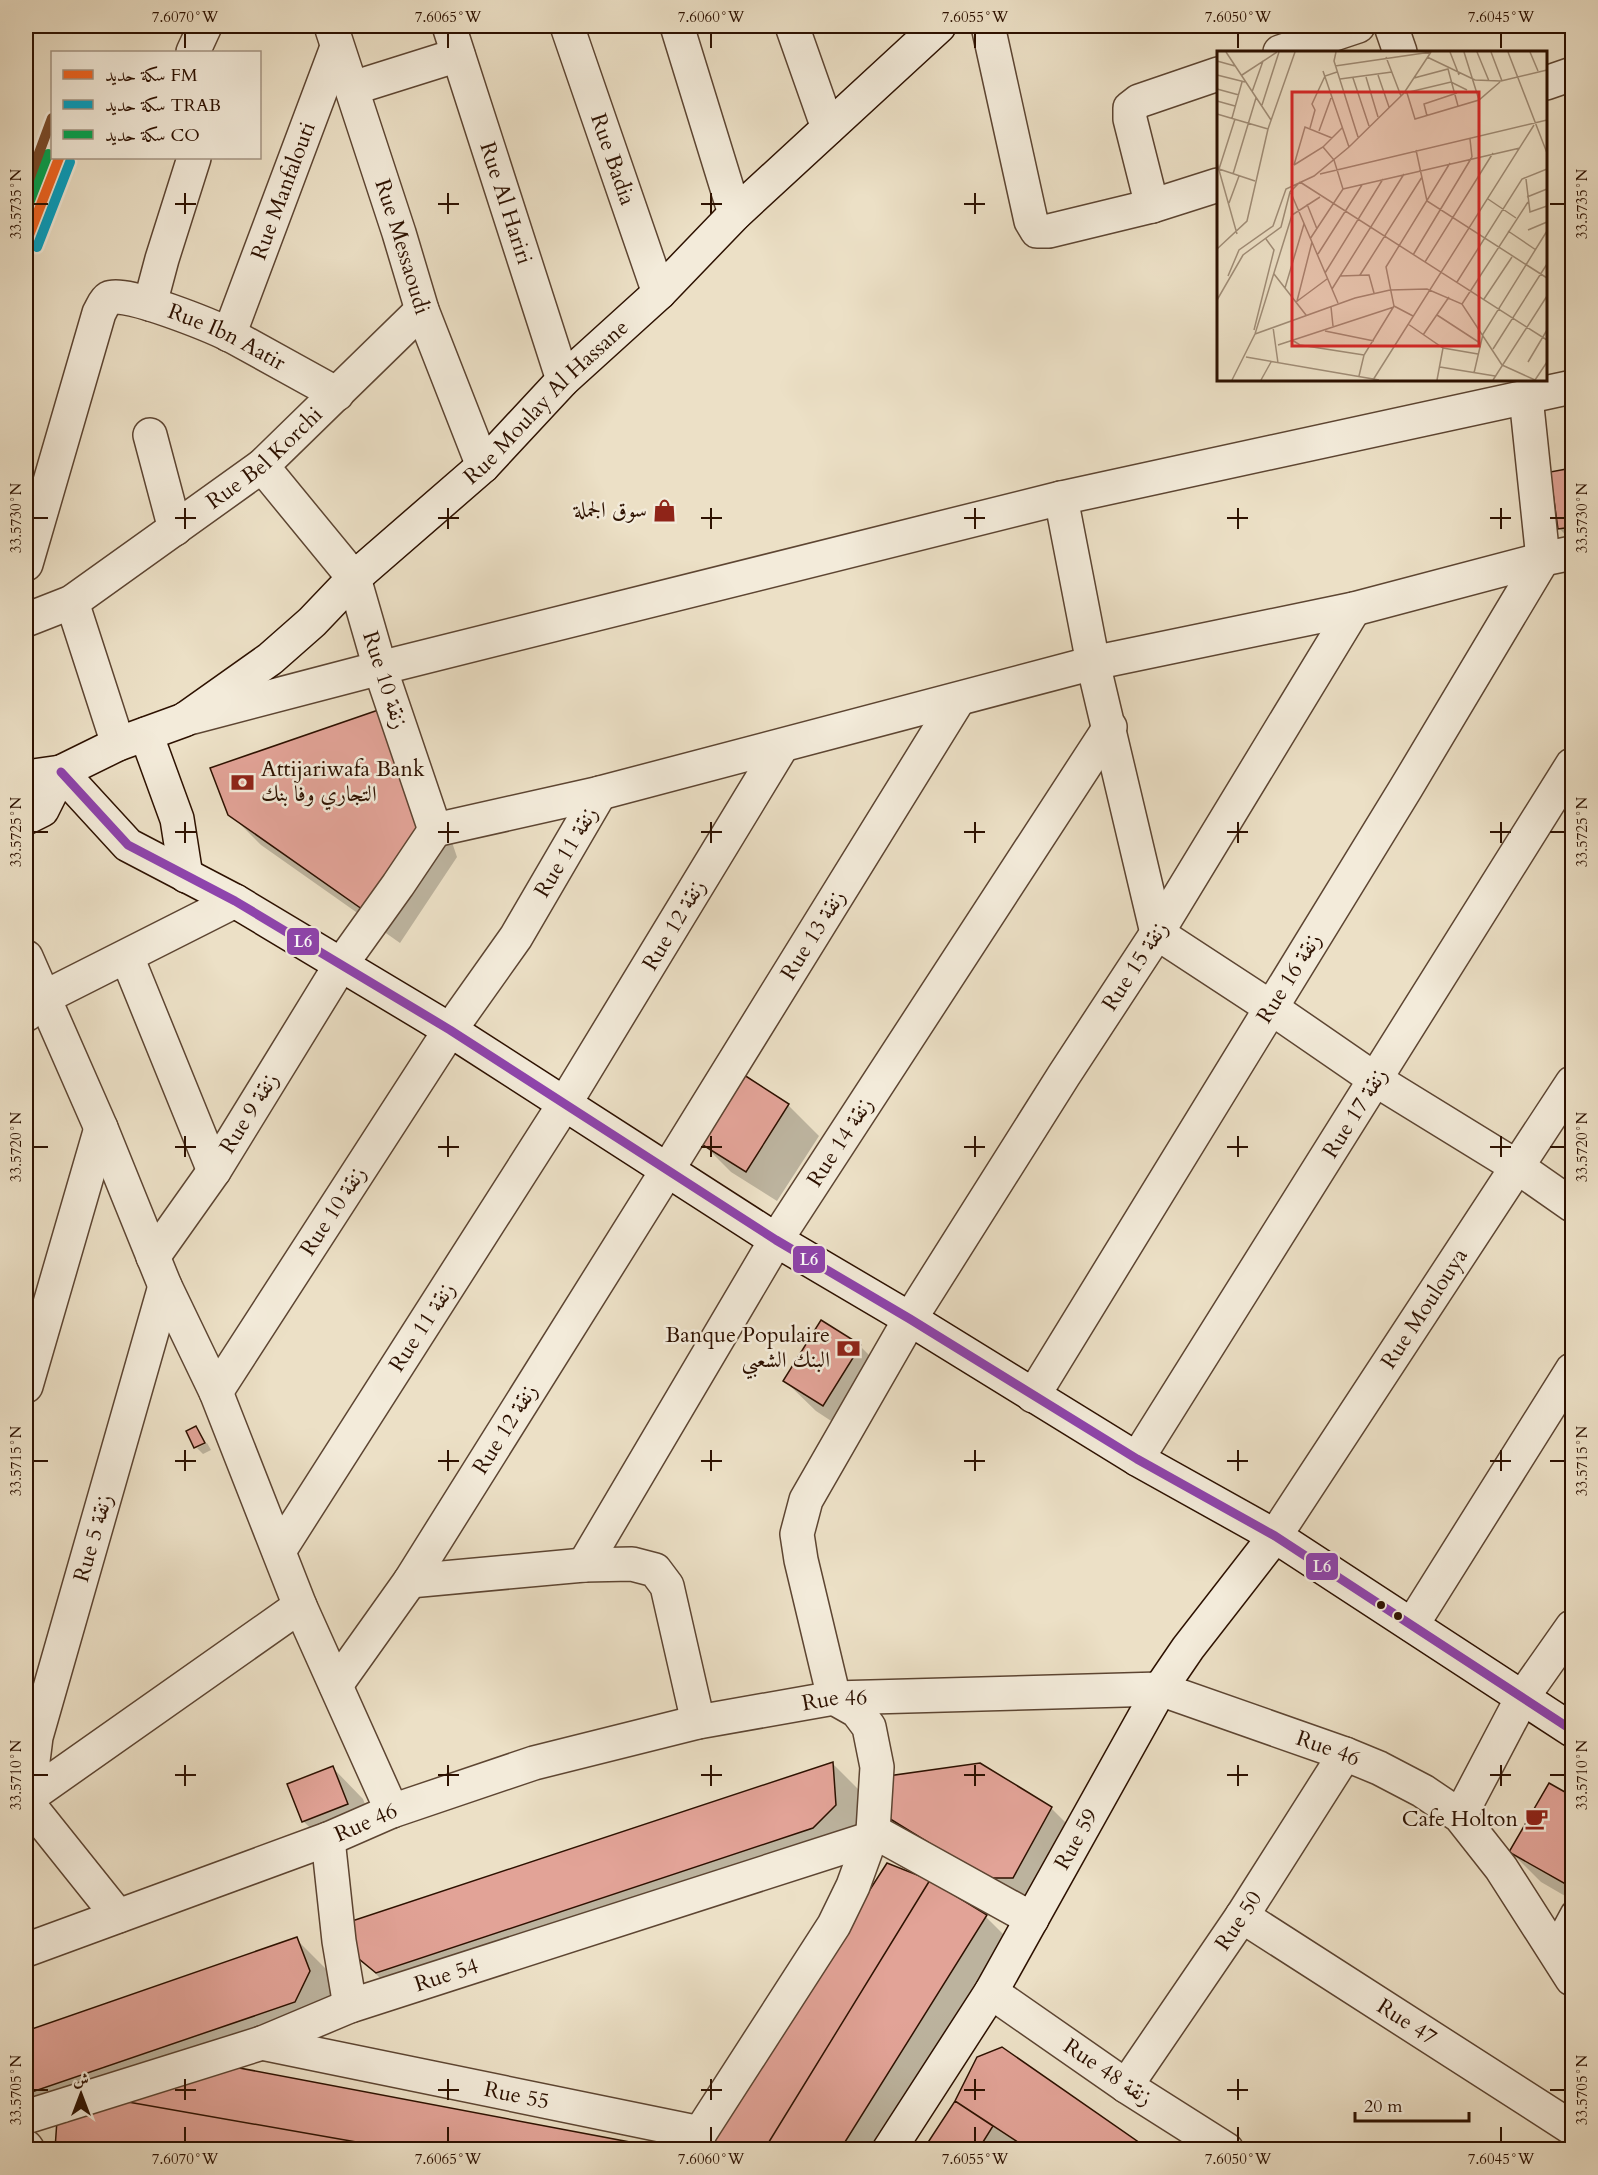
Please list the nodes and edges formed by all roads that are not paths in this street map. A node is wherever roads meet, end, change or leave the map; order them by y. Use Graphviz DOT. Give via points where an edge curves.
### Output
graph roads {
  1 [pos="205,26"];
  2 [pos="567,26"];
  3 [pos="677,26"];
  4 [pos="792,26"];
  5 [pos="988,26"];
  6 [pos="1358,26"];
  7 [pos="1391,26"];
  8 [pos="931,29"];
  9 [pos="334,36"];
  10 [pos="453,40"];
  11 [pos="194,51"];
  12 [pos="1283,51"];
  13 [pos="1400,51"];
  14 [pos="1217,74"];
  15 [pos="1572,74"];
  16 [pos="1547,82"];
  17 [pos="352,88"];
  18 [pos="828,128"];
  19 [pos="194,159"];
  20 [pos="1217,185"];
  21 [pos="1152,206"];
  22 [pos="735,214"];
  23 [pos="659,293"];
  24 [pos="150,304"];
  25 [pos="422,310"];
  26 [pos="229,335"];
  27 [pos="563,380"];
  28 [pos="1572,387"];
  29 [pos="337,394"];
  30 [pos="1527,397"];
  31 [pos="150,435"];
  32 [pos="261,466"];
  33 [pos="483,466"];
  34 [pos="1061,498"];
  35 [pos="175,529"];
  36 [pos="1558,556"];
  37 [pos="26,564"];
  38 [pos="354,578"];
  39 [pos="72,602"];
  40 [pos="1354,609"];
  41 [pos="26,620"];
  42 [pos="1094,663"];
  43 [pos="380,668"];
  44 [pos="958,700"];
  45 [pos="184,720"];
  46 [pos="1110,727"];
  47 [pos="132,739"];
  48 [pos="782,746"];
  49 [pos="1572,765"];
  50 [pos="61,772"];
  51 [pos="26,777"];
  52 [pos="600,793"];
  53 [pos="26,818"];
  54 [pos="435,830"];
  55 [pos="186,876"];
  56 [pos="235,901"];
  57 [pos="1157,933"];
  58 [pos="26,957"];
  59 [pos="127,957"];
  60 [pos="340,966"];
  61 [pos="34,1007"];
  62 [pos="1270,1007"];
  63 [pos="450,1030"];
  64 [pos="1376,1080"];
  65 [pos="1572,1083"];
  66 [pos="565,1103"];
  67 [pos="101,1128"];
  68 [pos="1519,1168"];
  69 [pos="668,1169"];
  70 [pos="214,1171"];
  71 [pos="1572,1205"];
  72 [pos="776,1240"];
  73 [pos="159,1271"];
  74 [pos="910,1319"];
  75 [pos="1572,1370"];
  76 [pos="26,1386"];
  77 [pos="216,1392"];
  78 [pos="1034,1396"];
  79 [pos="1137,1459"];
  80 [pos="1275,1536"];
  81 [pos="279,1551"];
  82 [pos="584,1565"];
  83 [pos="410,1581"];
  84 [pos="300,1605"];
  85 [pos="1412,1625"];
  86 [pos="1572,1627"];
  87 [pos="336,1685"];
  88 [pos="1160,1689"];
  89 [pos="834,1698"];
  90 [pos="1522,1698"];
  91 [pos="698,1722"];
  92 [pos="1572,1730"];
  93 [pos="1346,1754"];
  94 [pos="29,1797"];
  95 [pos="392,1811"];
  96 [pos="1460,1816"];
  97 [pos="871,1835"];
  98 [pos="328,1839"];
  99 [pos="1572,1912"];
  100 [pos="118,1916"];
  101 [pos="1242,1916"];
  102 [pos="1032,1919"];
  103 [pos="1552,1949"];
  104 [pos="26,1950"];
  105 [pos="1572,1979"];
  106 [pos="991,1992"];
  107 [pos="350,2006"];
  108 [pos="262,2043"];
  109 [pos="1126,2086"];
  110 [pos="26,2117"];
  111 [pos="1572,2128"];
  112 [pos="694,2141"];
  113 [pos="889,2150"];
  114 [pos="1227,2150"];
  1 -- 11 [label="street"];
  2 -- 23 [label="street, Rue Badia"];
  3 -- 22 [label="street"];
  4 -- 18 [label="street"];
  5 -- 21 [label="street" via="1031,221 1037,231"];
  6 -- 12 [label="street"];
  7 -- 13 [label="street"];
  8 -- 18 [label="street, Rue Moulay Al Hassane"];
  9 -- 17 [label="street, Rue Messaoudi"];
  9 -- 26 [label="street, Rue Manfalouti"];
  10 -- 17 [label="street"];
  10 -- 27 [label="street, Rue Al Hariri"];
  14 -- 21 [label="street" via="1139,101 1130,108"];
  15 -- 16 [label="street"];
  17 -- 25 [label="street, Rue Messaoudi"];
  18 -- 22 [label="street, Rue Moulay Al Hassane"];
  19 -- 24 [label="street"];
  20 -- 21 [label="street"];
  22 -- 23 [label="street, Rue Moulay Al Hassane"];
  23 -- 27 [label="street, Rue Moulay Al Hassane"];
  24 -- 26 [label="street, Rue Ibn Aatir"];
  24 -- 37 [label="street, Rue Ibn Aatir" via="120,296 109,298 99,313"];
  25 -- 29 [label="street, Rue Bel Korchi"];
  25 -- 33 [label="street, Rue Messaoudi"];
  26 -- 29 [label="street, Rue Ibn Aatir"];
  27 -- 33 [label="street, Rue Moulay Al Hassane"];
  28 -- 30 [label="street"];
  29 -- 32 [label="street, Rue Bel Korchi"];
  30 -- 34 [label="street"];
  30 -- 36 [label="street"];
  31 -- 35 [label="street"];
  32 -- 35 [label="street, Rue Bel Korchi"];
  32 -- 38 [label="street"];
  33 -- 38 [label="street, Rue Moulay Al Hassane"];
  34 -- 42 [label="street"];
  34 -- 43 [label="street"];
  35 -- 39 [label="street, Rue Bel Korchi"];
  36 -- 40 [label="street"];
  36 -- 62 [label="street, Rue 16 زنقة" via="1406,788"];
  38 -- 43 [label="street, Rue 10 زنقة"];
  38 -- 45 [label="street, Rue Moulay Al Hassane" via="270,659"];
  39 -- 41 [label="street, Rue Bel Korchi"];
  39 -- 47 [label="street"];
  40 -- 42 [label="street"];
  40 -- 57 [label="street, Rue 15 زنقة"];
  42 -- 44 [label="street"];
  42 -- 46 [label="street"];
  43 -- 45 [label="street"];
  43 -- 54 [label="street, Rue 10 زنقة"];
  44 -- 48 [label="street"];
  44 -- 69 [label="street, Rue 13 زنقة"];
  45 -- 47 [label="street, Rue Moulay Al Hassane"];
  46 -- 57 [label="street"];
  46 -- 72 [label="street, Rue 14 زنقة"];
  47 -- 50 [label="street, Rue Moulay Al Hassane"];
  47 -- 55 [label="street" via="177,819"];
  48 -- 52 [label="street"];
  48 -- 66 [label="street, Rue 12 زنقة"];
  49 -- 64 [label="street, Rue 17 زنقة"];
  50 -- 51 [label="street, Rue Moulay Al Hassane"];
  50 -- 53 [label="street" via="42,810"];
  50 -- 55 [label="street" via="128,845"];
  52 -- 54 [label="street"];
  52 -- 63 [label="street, Rue 11 زنقة" via="516,937"];
  54 -- 60 [label="street"];
  55 -- 56 [label="street"];
  56 -- 59 [label="street"];
  56 -- 60 [label="street"];
  57 -- 62 [label="street"];
  57 -- 74 [label="street, Rue 15 زنقة"];
  58 -- 61 [label="street"];
  59 -- 61 [label="street"];
  59 -- 70 [label="street"];
  60 -- 63 [label="street"];
  60 -- 70 [label="street, Rue 9 زنقة"];
  61 -- 67 [label="street"];
  62 -- 64 [label="street"];
  62 -- 78 [label="street, Rue 16 زنقة"];
  63 -- 66 [label="street"];
  63 -- 77 [label="street, Rue 10 زنقة"];
  64 -- 68 [label="street"];
  64 -- 79 [label="street, Rue 17 زنقة"];
  65 -- 68 [label="street, Rue Moulouya"];
  66 -- 69 [label="street"];
  66 -- 81 [label="street, Rue 11 زنقة"];
  67 -- 73 [label="street"];
  67 -- 76 [label="street"];
  68 -- 71 [label="street"];
  68 -- 80 [label="street, Rue Moulouya"];
  69 -- 72 [label="street"];
  69 -- 83 [label="street, Rue 12 زنقة"];
  70 -- 73 [label="street, Rue 9 زنقة"];
  72 -- 74 [label="street"];
  72 -- 82 [label="street, Rue 14 زنقة"];
  73 -- 77 [label="street"];
  73 -- 94 [label="street, Rue 5 زنقة" via="36,1737"];
  74 -- 78 [label="street"];
  74 -- 89 [label="street" via="806,1500 797,1534"];
  75 -- 85 [label="street"];
  77 -- 81 [label="street"];
  78 -- 79 [label="street"];
  79 -- 80 [label="street"];
  80 -- 85 [label="street"];
  80 -- 88 [label="street, Rue 59"];
  81 -- 84 [label="street"];
  82 -- 83 [label="street"];
  82 -- 91 [label="street" via="632,1564 655,1570 667,1586"];
  83 -- 87 [label="street, Rue 12 زنقة"];
  84 -- 87 [label="street"];
  84 -- 94 [label="street"];
  85 -- 90 [label="street"];
  86 -- 90 [label="street"];
  87 -- 95 [label="street"];
  88 -- 89 [label="street, Rue 46"];
  88 -- 93 [label="street, Rue 46"];
  88 -- 102 [label="street, Rue 59"];
  89 -- 91 [label="street, Rue 46"];
  89 -- 97 [label="street" via="857,1711 869,1727 874,1745 877,1767"];
  90 -- 92 [label="street"];
  90 -- 96 [label="street"];
  91 -- 95 [label="street, Rue 46" via="534,1763"];
  93 -- 96 [label="street, Rue 46" via="1423,1791"];
  93 -- 101 [label="street, Rue 50"];
  94 -- 100 [label="street"];
  95 -- 98 [label="street, Rue 46"];
  96 -- 103 [label="street, Rue 46" via="1501,1868"];
  97 -- 102 [label="street"];
  97 -- 107 [label="street, Rue 54"];
  97 -- 112 [label="street" via="854,1886 834,1925"];
  98 -- 100 [label="street, Rue 46"];
  98 -- 107 [label="street"];
  99 -- 103 [label="lane"];
  100 -- 104 [label="street, Rue 46"];
  101 -- 109 [label="street, Rue 50"];
  101 -- 111 [label="street, Rue 47"];
  102 -- 106 [label="street, Rue 59"];
  103 -- 105 [label="street, Rue 46"];
  106 -- 109 [label="street, Rue 48 زنقة"];
  106 -- 113 [label="street, Rue 59"];
  107 -- 108 [label="street, Rue 54"];
  108 -- 110 [label="street, Rue 54"];
  108 -- 112 [label="street, Rue 55"];
  109 -- 114 [label="street, Rue 48 زنقة"];
}
